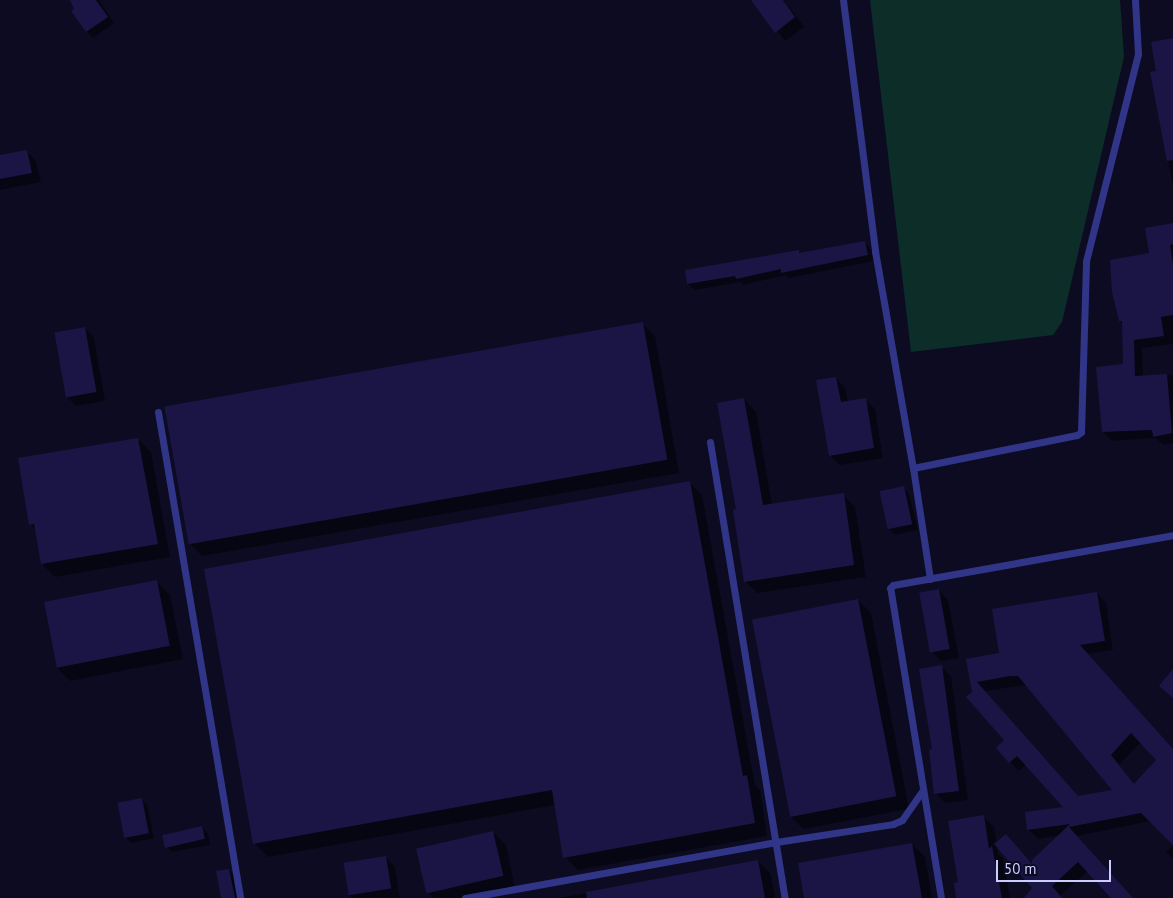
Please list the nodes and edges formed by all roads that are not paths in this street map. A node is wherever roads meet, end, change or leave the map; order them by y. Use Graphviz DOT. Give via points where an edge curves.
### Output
graph roads {
  1 [pos="843,0"];
  2 [pos="1135,0"];
  3 [pos="158,412"];
  4 [pos="710,442"];
  5 [pos="913,468"];
  6 [pos="1173,535"];
  7 [pos="930,579"];
  8 [pos="922,791"];
  9 [pos="776,842"];
  10 [pos="240,898"];
  11 [pos="465,898"];
  12 [pos="786,898"];
  13 [pos="942,898"];
  1 -- 5 [label="lane" via="875,252"];
  2 -- 5 [label="lane" via="1138,54 1086,261 1082,432"];
  3 -- 10 [label="lane"];
  4 -- 9 [label="lane"];
  5 -- 7 [label="lane"];
  6 -- 7 [label="lane"];
  7 -- 8 [label="lane" via="893,585 889,593"];
  8 -- 9 [label="lane" via="902,820 893,824"];
  8 -- 13 [label="lane"];
  9 -- 11 [label="lane"];
  9 -- 12 [label="lane"];
}
